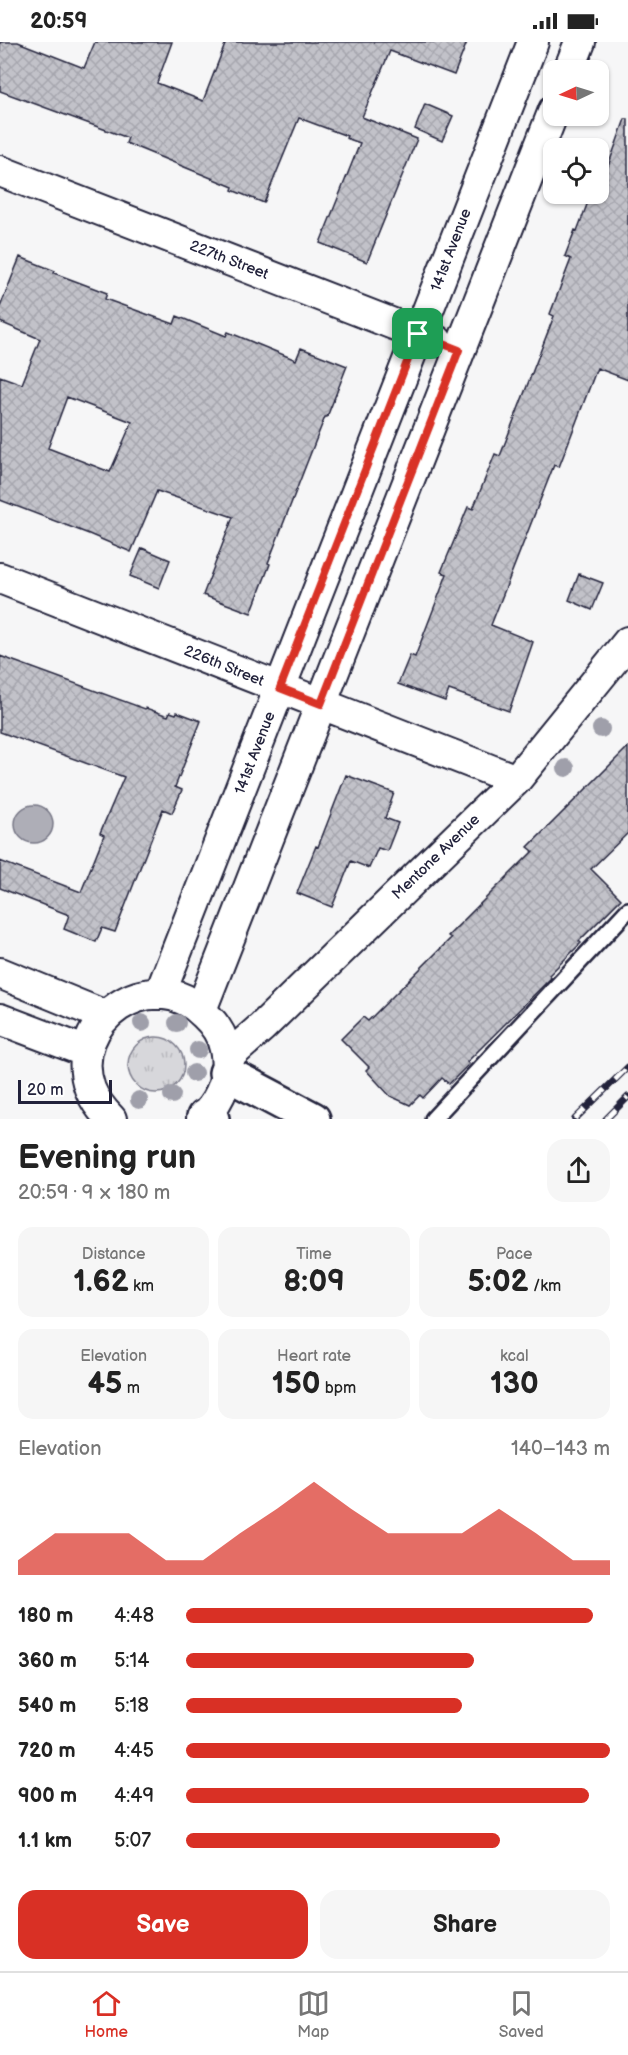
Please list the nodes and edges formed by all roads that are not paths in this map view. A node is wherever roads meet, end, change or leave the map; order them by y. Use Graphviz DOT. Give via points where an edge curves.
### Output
graph roads {
  1 [pos="533,42"];
  2 [pos="580,42"];
  3 [pos="573,60"];
  4 [pos="548,126"];
  5 [pos="0,171"];
  6 [pos="418,334"];
  7 [pos="459,350"];
  8 [pos="0,578"];
  9 [pos="628,642"];
  10 [pos="280,688"];
  11 [pos="321,704"];
  12 [pos="516,780"];
  13 [pos="628,910"];
  14 [pos="0,973"];
  15 [pos="160,994"];
  16 [pos="201,1010"];
  17 [pos="105,1016"];
  18 [pos="0,1019"];
  19 [pos="87,1052"];
  20 [pos="227,1065"];
  21 [pos="102,1114"];
  22 [pos="206,1118"];
  23 [pos="313,1119"];
  24 [pos="433,1119"];
  1 -- 6 [label="street, 141st Avenue"];
  2 -- 3 [label="street"];
  4 -- 7 [label="street"];
  5 -- 6 [label="street, 227th Street"];
  6 -- 7 [label="street, 227th Street"];
  6 -- 10 [label="street, 141st Avenue"];
  7 -- 11 [label="street"];
  8 -- 10 [label="street, 226th Street"];
  9 -- 12 [label="street, Mentone Avenue"];
  10 -- 11 [label="street, 226th Street"];
  10 -- 15 [label="street, 141st Avenue"];
  11 -- 12 [label="street, 226th Street"];
  11 -- 16 [label="street"];
  12 -- 20 [label="street, Mentone Avenue"];
  13 -- 24 [label="lane"];
  14 -- 17 [label="street"];
  15 -- 16 [label="street"];
  15 -- 17 [label="street" via="136,997"];
  16 -- 20 [label="street" via="223,1041"];
  17 -- 19 [label="street"];
  18 -- 19 [label="street"];
  19 -- 21 [label="street" via="90,1088"];
  20 -- 22 [label="street" via="222,1093"];
  20 -- 23 [label="street"];
}
